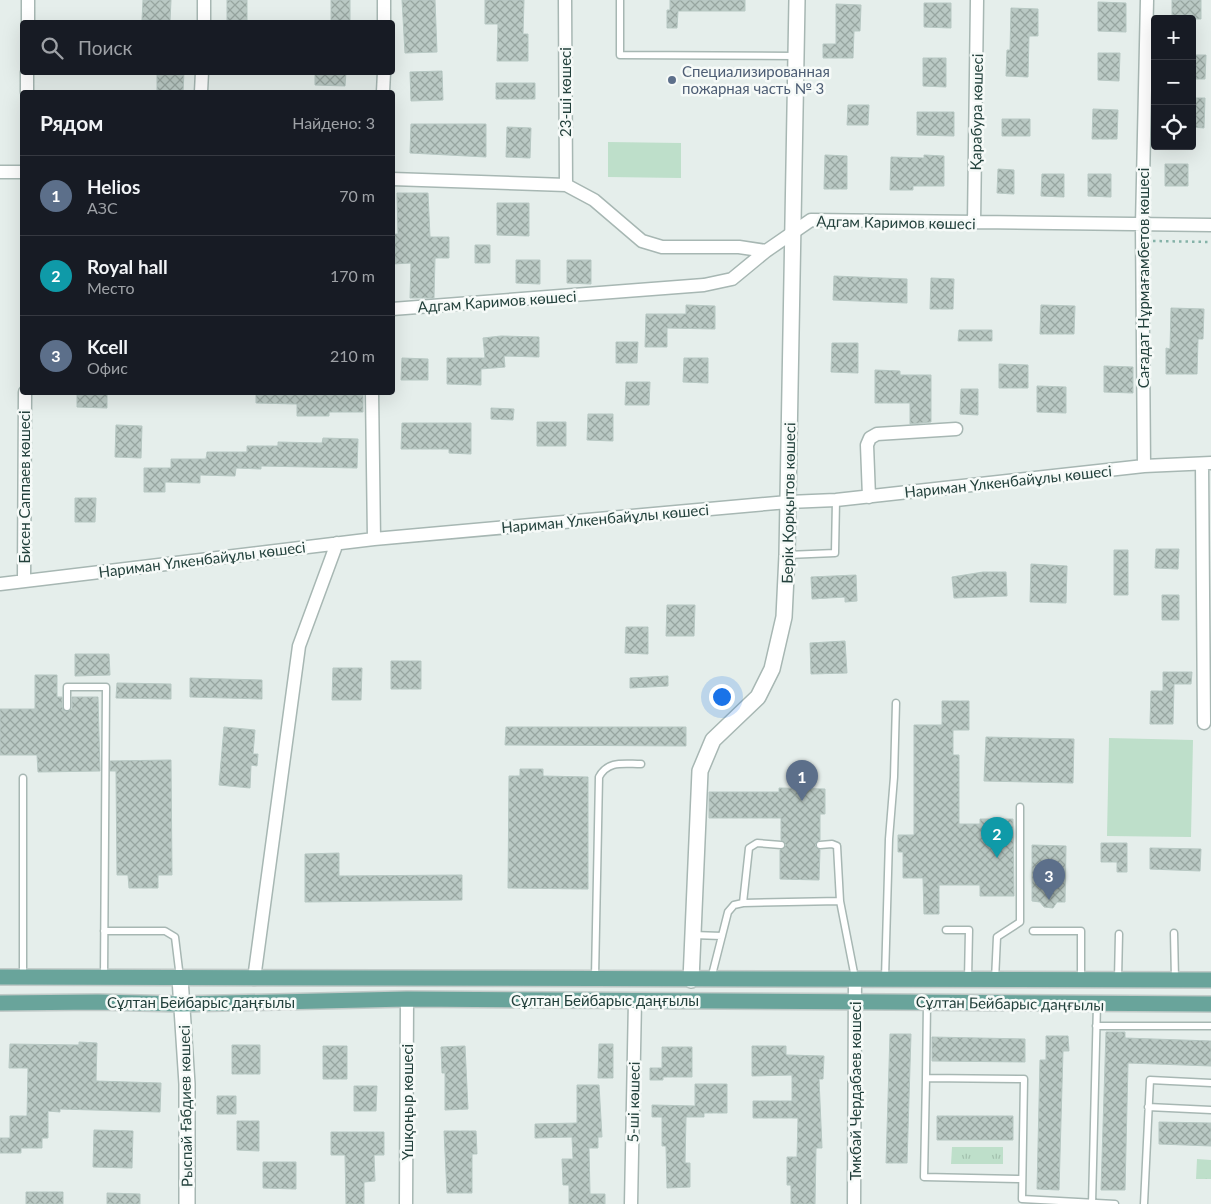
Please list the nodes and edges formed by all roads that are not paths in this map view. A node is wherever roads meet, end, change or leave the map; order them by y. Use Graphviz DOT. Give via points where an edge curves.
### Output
graph roads {
  1 [pos="28,0"];
  2 [pos="204,0"];
  3 [pos="384,0"];
  4 [pos="565,0"];
  5 [pos="620,0"];
  6 [pos="797,0"];
  7 [pos="977,0"];
  8 [pos="1147,0"];
  9 [pos="28,20"];
  10 [pos="204,20"];
  11 [pos="384,20"];
  12 [pos="796,56"];
  13 [pos="27,75"];
  14 [pos="202,75"];
  15 [pos="384,75"];
  16 [pos="27,90"];
  17 [pos="202,90"];
  18 [pos="383,90"];
  19 [pos="0,172"];
  20 [pos="20,172"];
  21 [pos="395,179"];
  22 [pos="566,185"];
  23 [pos="974,223"];
  24 [pos="1142,225"];
  25 [pos="1211,225"];
  26 [pos="794,232"];
  27 [pos="766,251"];
  28 [pos="395,309"];
  29 [pos="25,395"];
  30 [pos="372,395"];
  31 [pos="956,429"];
  32 [pos="1207,464"];
  33 [pos="1144,466"];
  34 [pos="869,497"];
  35 [pos="836,500"];
  36 [pos="788,502"];
  37 [pos="374,539"];
  38 [pos="337,543"];
  39 [pos="787,555"];
  40 [pos="24,581"];
  41 [pos="0,584"];
  42 [pos="896,703"];
  43 [pos="67,708"];
  44 [pos="1204,723"];
  45 [pos="641,764"];
  46 [pos="22,778"];
  47 [pos="1020,808"];
  48 [pos="781,845"];
  49 [pos="820,845"];
  50 [pos="840,901"];
  51 [pos="743,902"];
  52 [pos="946,930"];
  53 [pos="104,931"];
  54 [pos="1033,931"];
  55 [pos="1119,934"];
  56 [pos="1174,934"];
  57 [pos="693,935"];
  58 [pos="722,936"];
  59 [pos="0,977"];
  60 [pos="23,977"];
  61 [pos="104,978"];
  62 [pos="180,978"];
  63 [pos="594,978"];
  64 [pos="855,978"];
  65 [pos="254,979"];
  66 [pos="711,979"];
  67 [pos="691,980"];
  68 [pos="885,980"];
  69 [pos="1118,980"];
  70 [pos="1175,980"];
  71 [pos="1211,980"];
  72 [pos="968,981"];
  73 [pos="995,981"];
  74 [pos="1081,981"];
  75 [pos="407,999"];
  76 [pos="635,1000"];
  77 [pos="856,1001"];
  78 [pos="927,1002"];
  79 [pos="0,1003"];
  80 [pos="182,1004"];
  81 [pos="1097,1004"];
  82 [pos="1211,1004"];
  83 [pos="1096,1026"];
  84 [pos="1211,1026"];
  85 [pos="926,1078"];
  86 [pos="1211,1082"];
  87 [pos="1148,1107"];
  88 [pos="1211,1110"];
  89 [pos="1022,1178"];
  90 [pos="1022,1201"];
  91 [pos="187,1204"];
  92 [pos="406,1204"];
  93 [pos="632,1204"];
  94 [pos="854,1204"];
  95 [pos="1092,1204"];
  96 [pos="1115,1204"];
  97 [pos="1144,1204"];
  1 -- 9 [label="street"];
  2 -- 10 [label="street"];
  3 -- 11 [label="street"];
  4 -- 22 [label="street, 23-шi көшесi"];
  5 -- 12 [label="lane" via="620,55"];
  6 -- 12 [label="street, Берік Қорқытов көшесі"];
  7 -- 23 [label="street, Қарабура көшесі"];
  8 -- 24 [label="street, Сағадат Нұрмағамбетов көшесі"];
  12 -- 26 [label="street, Берік Қорқытов көшесі"];
  13 -- 16 [label="street"];
  14 -- 17 [label="street"];
  15 -- 18 [label="street"];
  19 -- 20 [label="street"];
  21 -- 22 [label="street"];
  22 -- 27 [label="street" via="594,200 642,241 662,247 739,247"];
  23 -- 24 [label="street, Адгам Каримов көшесі"];
  23 -- 26 [label="street, Адгам Каримов көшесі" via="811,220"];
  24 -- 25 [label="street, Адгам Каримов көшесі"];
  24 -- 33 [label="street, Сағадат Нұрмағамбетов көшесі"];
  26 -- 27 [label="street, Адгам Каримов көшесі"];
  26 -- 36 [label="street, Берік Қорқытов көшесі"];
  27 -- 28 [label="street, Адгам Каримов көшесі" via="732,279 704,285"];
  29 -- 40 [label="street, Бисен Саппаев көшесі"];
  30 -- 37 [label="street"];
  31 -- 34 [label="street" via="877,434 870,438 867,445"];
  32 -- 33 [label="street, Нариман Үлкенбайұлы көшесі"];
  32 -- 44 [label="street"];
  33 -- 34 [label="street, Нариман Үлкенбайұлы көшесі"];
  34 -- 35 [label="street, Нариман Үлкенбайұлы көшесі"];
  35 -- 36 [label="street, Нариман Үлкенбайұлы көшесі"];
  35 -- 39 [label="lane" via="835,553"];
  36 -- 37 [label="street, Нариман Үлкенбайұлы көшесі"];
  36 -- 39 [label="street, Берік Қорқытов көшесі"];
  37 -- 38 [label="street, Нариман Үлкенбайұлы көшесі"];
  38 -- 40 [label="street, Нариман Үлкенбайұлы көшесі"];
  38 -- 65 [label="street" via="299,646"];
  39 -- 57 [label="street, Берік Қорқытов көшесі" via="784,617 772,669 758,697 713,740 700,771"];
  40 -- 41 [label="street, Нариман Үлкенбайұлы көшесі"];
  42 -- 68 [label="lane" via="888,840"];
  43 -- 53 [label="lane" via="67,687 106,687"];
  45 -- 63 [label="lane" via="612,764 603,769 599,777"];
  46 -- 60 [label="lane"];
  47 -- 73 [label="lane" via="1020,922 997,937"];
  48 -- 51 [label="lane" via="757,843 749,848"];
  49 -- 50 [label="lane" via="837,846"];
  50 -- 51 [label="lane"];
  50 -- 64 [label="lane"];
  51 -- 58 [label="lane" via="728,912"];
  52 -- 72 [label="lane" via="969,930"];
  53 -- 61 [label="lane"];
  53 -- 62 [label="lane" via="166,930 174,937"];
  54 -- 74 [label="lane" via="1081,931"];
  55 -- 69 [label="lane"];
  56 -- 70 [label="lane"];
  57 -- 58 [label="lane"];
  57 -- 67 [label="street, Берік Қорқытов көшесі"];
  58 -- 66 [label="lane"];
  59 -- 60 [label="main road, Сұлтан Бейбарыс даңғылы"];
  60 -- 61 [label="main road, Сұлтан Бейбарыс даңғылы"];
  61 -- 62 [label="main road, Сұлтан Бейбарыс даңғылы"];
  62 -- 65 [label="main road, Сұлтан Бейбарыс даңғылы"];
  62 -- 80 [label="street, Рыспай Ғабдиев көшесі"];
  63 -- 65 [label="main road, Сұлтан Бейбарыс даңғылы"];
  63 -- 67 [label="main road, Сұлтан Бейбарыс даңғылы"];
  64 -- 66 [label="main road, Сұлтан Бейбарыс даңғылы"];
  64 -- 68 [label="main road, Сұлтан Бейбарыс даңғылы"];
  64 -- 77 [label="street, Тмкбай Чердабаев көшесі"];
  66 -- 67 [label="main road, Сұлтан Бейбарыс даңғылы"];
  68 -- 72 [label="main road, Сұлтан Бейбарыс даңғылы"];
  69 -- 70 [label="main road, Сұлтан Бейбарыс даңғылы"];
  69 -- 74 [label="main road, Сұлтан Бейбарыс даңғылы"];
  70 -- 71 [label="main road, Сұлтан Бейбарыс даңғылы"];
  72 -- 73 [label="main road, Сұлтан Бейбарыс даңғылы"];
  73 -- 74 [label="main road, Сұлтан Бейбарыс даңғылы"];
  75 -- 76 [label="main road, Сұлтан Бейбарыс даңғылы"];
  75 -- 80 [label="main road, Сұлтан Бейбарыс даңғылы"];
  75 -- 92 [label="street, Үшқоңыр көшесі"];
  76 -- 77 [label="main road, Сұлтан Бейбарыс даңғылы"];
  76 -- 93 [label="street, 5-ші көшесі"];
  77 -- 78 [label="main road, Сұлтан Бейбарыс даңғылы"];
  77 -- 94 [label="street, Тмкбай Чердабаев көшесі"];
  78 -- 81 [label="main road, Сұлтан Бейбарыс даңғылы"];
  78 -- 85 [label="lane"];
  79 -- 80 [label="main road, Сұлтан Бейбарыс даңғылы"];
  80 -- 91 [label="street, Рыспай Ғабдиев көшесі" via="187,1084"];
  81 -- 82 [label="main road, Сұлтан Бейбарыс даңғылы"];
  81 -- 83 [label="lane"];
  83 -- 84 [label="lane"];
  83 -- 95 [label="lane"];
  85 -- 89 [label="lane" via="924,1177"];
  85 -- 89 [label="lane" via="1024,1079"];
  86 -- 87 [label="lane" via="1150,1080"];
  87 -- 88 [label="lane"];
  87 -- 97 [label="lane"];
  89 -- 90 [label="lane"];
  90 -- 95 [label="lane"];
  95 -- 96 [label="lane"];
}
